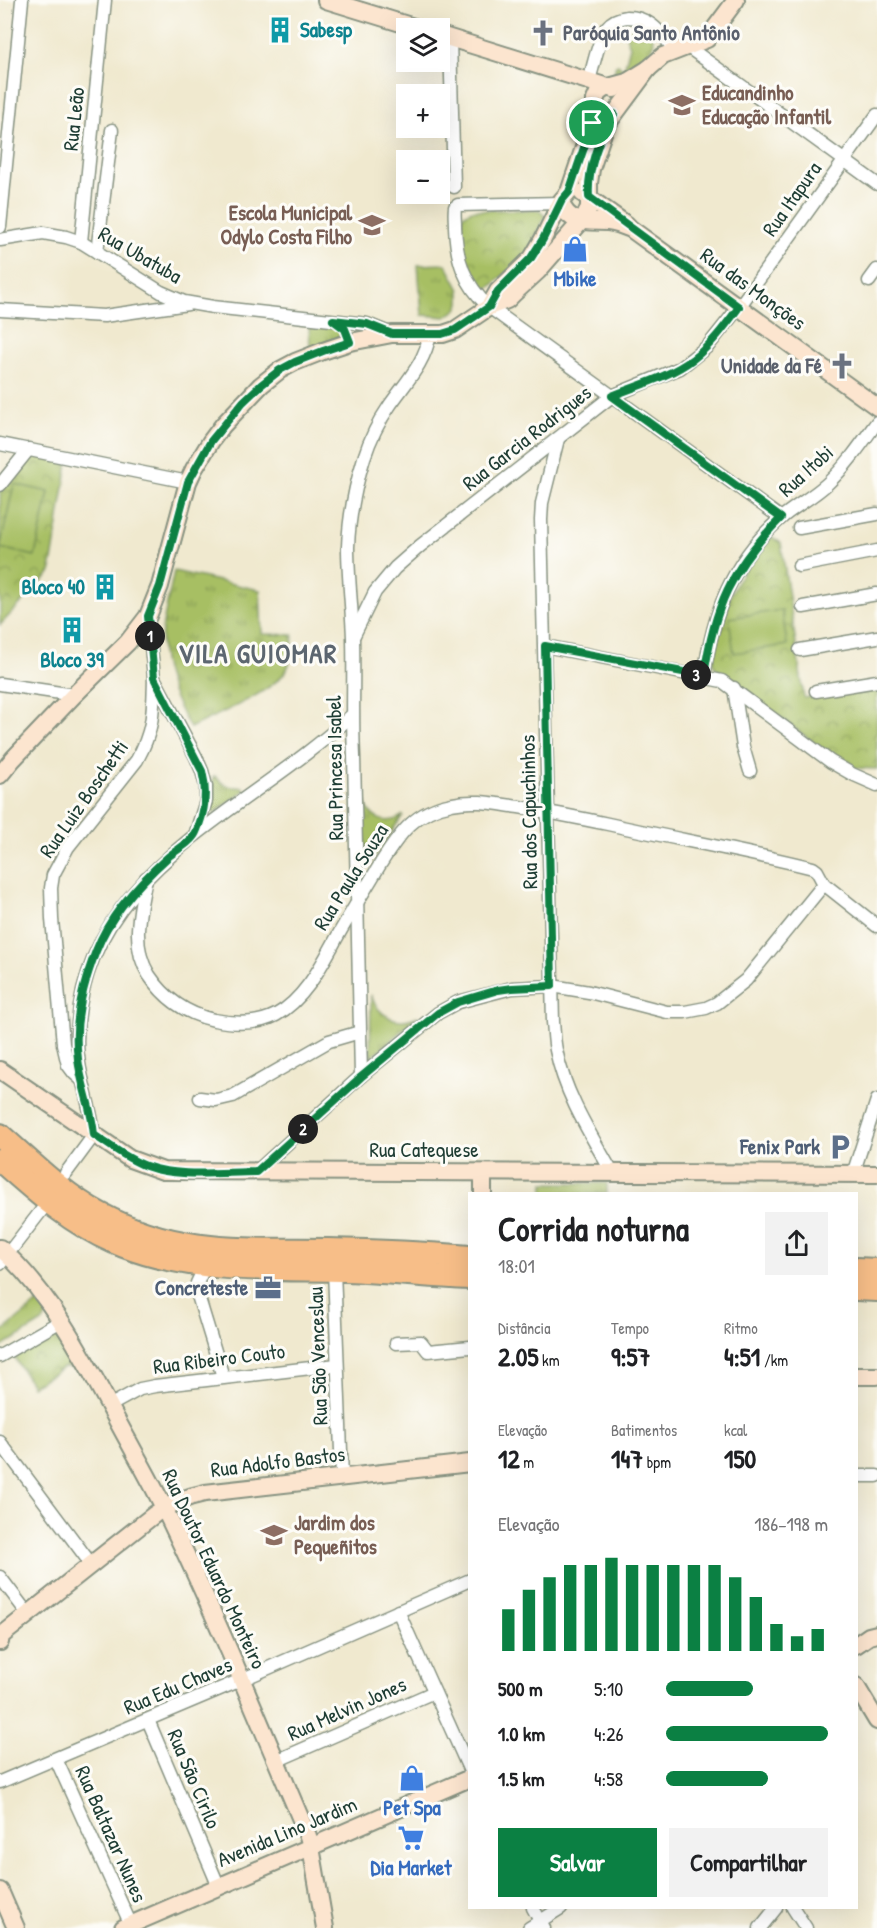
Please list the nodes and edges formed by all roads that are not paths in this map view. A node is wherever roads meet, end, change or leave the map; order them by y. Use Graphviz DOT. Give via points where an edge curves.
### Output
graph roads {
  1 [pos="22,0"];
  2 [pos="105,0"];
  3 [pos="326,0"];
  4 [pos="736,0"];
  5 [pos="370,7"];
  6 [pos="396,19"];
  7 [pos="450,39"];
  8 [pos="681,48"];
  9 [pos="648,69"];
  10 [pos="447,72"];
  11 [pos="584,79"];
  12 [pos="609,87"];
  13 [pos="595,103"];
  14 [pos="618,109"];
  15 [pos="877,115"];
  16 [pos="112,130"];
  17 [pos="844,160"];
  18 [pos="877,184"];
  19 [pos="454,187"];
  20 [pos="589,197"];
  21 [pos="565,198"];
  22 [pos="581,222"];
  23 [pos="0,227"];
  24 [pos="631,230"];
  25 [pos="0,240"];
  26 [pos="81,242"];
  27 [pos="97,252"];
  28 [pos="877,270"];
  29 [pos="869,281"];
  30 [pos="192,304"];
  31 [pos="489,307"];
  32 [pos="739,307"];
  33 [pos="0,310"];
  34 [pos="333,320"];
  35 [pos="392,334"];
  36 [pos="430,334"];
  37 [pos="350,342"];
  38 [pos="612,396"];
  39 [pos="877,407"];
  40 [pos="877,422"];
  41 [pos="558,439"];
  42 [pos="0,444"];
  43 [pos="29,449"];
  44 [pos="188,482"];
  45 [pos="0,485"];
  46 [pos="877,514"];
  47 [pos="781,518"];
  48 [pos="799,528"];
  49 [pos="877,551"];
  50 [pos="800,566"];
  51 [pos="375,592"];
  52 [pos="877,594"];
  53 [pos="351,603"];
  54 [pos="803,608"];
  55 [pos="148,616"];
  56 [pos="877,637"];
  57 [pos="353,638"];
  58 [pos="545,646"];
  59 [pos="800,650"];
  60 [pos="704,676"];
  61 [pos="154,678"];
  62 [pos="877,681"];
  63 [pos="0,684"];
  64 [pos="734,688"];
  65 [pos="816,691"];
  66 [pos="74,695"];
  67 [pos="351,716"];
  68 [pos="750,771"];
  69 [pos="0,775"];
  70 [pos="874,782"];
  71 [pos="549,812"];
  72 [pos="194,836"];
  73 [pos="146,878"];
  74 [pos="824,884"];
  75 [pos="357,901"];
  76 [pos="877,926"];
  77 [pos="552,986"];
  78 [pos="360,1032"];
  79 [pos="0,1070"];
  80 [pos="361,1077"];
  81 [pos="82,1080"];
  82 [pos="200,1098"];
  83 [pos="877,1100"];
  84 [pos="0,1135"];
  85 [pos="94,1135"];
  86 [pos="0,1160"];
  87 [pos="256,1172"];
  88 [pos="66,1173"];
  89 [pos="483,1173"];
  90 [pos="613,1174"];
  91 [pos="853,1174"];
  92 [pos="877,1174"];
  93 [pos="483,1192"];
  94 [pos="48,1202"];
  95 [pos="2,1256"];
  96 [pos="468,1257"];
  97 [pos="205,1266"];
  98 [pos="858,1269"];
  99 [pos="334,1270"];
  100 [pos="877,1270"];
  101 [pos="468,1278"];
  102 [pos="858,1289"];
  103 [pos="877,1290"];
  104 [pos="61,1321"];
  105 [pos="396,1343"];
  106 [pos="468,1347"];
  107 [pos="0,1356"];
  108 [pos="337,1365"];
  109 [pos="858,1376"];
  110 [pos="877,1376"];
  111 [pos="223,1377"];
  112 [pos="109,1406"];
  113 [pos="0,1443"];
  114 [pos="468,1463"];
  115 [pos="858,1476"];
  116 [pos="877,1476"];
  117 [pos="342,1478"];
  118 [pos="164,1508"];
  119 [pos="92,1564"];
  120 [pos="0,1577"];
  121 [pos="468,1581"];
  122 [pos="398,1611"];
  123 [pos="28,1614"];
  124 [pos="0,1638"];
  125 [pos="241,1680"];
  126 [pos="858,1688"];
  127 [pos="434,1692"];
  128 [pos="148,1720"];
  129 [pos="877,1721"];
  130 [pos="56,1759"];
  131 [pos="276,1761"];
  132 [pos="468,1767"];
  133 [pos="468,1779"];
  134 [pos="0,1782"];
  135 [pos="312,1847"];
  136 [pos="219,1887"];
  137 [pos="0,1891"];
  138 [pos="533,1909"];
  139 [pos="560,1909"];
  140 [pos="775,1909"];
  141 [pos="794,1909"];
  142 [pos="127,1926"];
  143 [pos="538,1926"];
  144 [pos="16,1928"];
  145 [pos="325,1928"];
  146 [pos="760,1928"];
  147 [pos="806,1928"];
  1 -- 23 [label="street"];
  2 -- 26 [label="street, Rua Leão"];
  3 -- 5 [label="street"];
  4 -- 8 [label="street" via="707,39"];
  5 -- 6 [label="street"];
  7 -- 11 [label="street"];
  8 -- 9 [label="street"];
  8 -- 11 [label="street" via="645,20 617,20 604,33"];
  8 -- 17 [label="street"];
  9 -- 12 [label="street"];
  9 -- 14 [label="street"];
  10 -- 19 [label="street"];
  11 -- 12 [label="street"];
  11 -- 13 [label="street"];
  12 -- 13 [label="street" via="601,90"];
  12 -- 14 [label="street" via="619,93"];
  13 -- 14 [label="street" via="606,115"];
  13 -- 21 [label="street" via="594,118"];
  14 -- 20 [label="street" via="605,128 593,163"];
  15 -- 17 [label="street, Rua Itapura"];
  16 -- 27 [label="street"];
  17 -- 18 [label="street"];
  17 -- 32 [label="street, Rua Itapura"];
  20 -- 21 [label="street" via="578,191"];
  20 -- 22 [label="street"];
  20 -- 24 [label="street, Rua das Monções"];
  21 -- 22 [label="street" via="566,213"];
  21 -- 31 [label="street" via="531,258 498,291"];
  21 -- 31 [label="street" via="455,207 455,242 462,267 473,291"];
  22 -- 24 [label="street, Rua das Monções" via="615,223"];
  22 -- 31 [label="street" via="525,284 507,300"];
  24 -- 32 [label="street, Rua das Monções"];
  25 -- 26 [label="street, Rua Ubatuba" via="43,234"];
  26 -- 27 [label="street, Rua Ubatuba"];
  27 -- 30 [label="street, Rua Ubatuba" via="161,292"];
  28 -- 29 [label="street"];
  30 -- 33 [label="street" via="104,316"];
  30 -- 34 [label="street, Rua Ubatuba"];
  31 -- 36 [label="street" via="455,330"];
  31 -- 38 [label="street"];
  32 -- 38 [label="street, Rua Garcia Rodrigues" via="719,335 692,359"];
  32 -- 39 [label="street, Rua das Monções"];
  34 -- 35 [label="street, Rua Ubatuba" via="367,324"];
  34 -- 37 [label="street" via="345,329"];
  35 -- 36 [label="street"];
  35 -- 37 [label="street"];
  36 -- 53 [label="street, Rua Princesa Isabel" via="421,362 377,427 359,475 348,546"];
  37 -- 44 [label="street" via="295,362 261,385 211,441"];
  38 -- 41 [label="street, Rua Garcia Rodrigues"];
  38 -- 47 [label="street"];
  40 -- 47 [label="street, Rua Itobi" via="829,482"];
  41 -- 51 [label="street, Rua Garcia Rodrigues" via="413,552"];
  41 -- 58 [label="street, Rua dos Capuchinhos" via="542,503"];
  42 -- 43 [label="street"];
  43 -- 44 [label="street"];
  43 -- 45 [label="street"];
  44 -- 55 [label="street"];
  46 -- 48 [label="street"];
  47 -- 60 [label="street, Rua Itobi" via="740,567 722,601 709,642"];
  49 -- 50 [label="street"];
  51 -- 53 [label="street, Rua Garcia Rodrigues"];
  51 -- 57 [label="street, Rua Garcia Rodrigues"];
  52 -- 54 [label="street"];
  53 -- 57 [label="street, Rua Princesa Isabel"];
  55 -- 61 [label="street"];
  55 -- 66 [label="street" via="128,642"];
  56 -- 59 [label="street"];
  57 -- 67 [label="street, Rua Princesa Isabel"];
  58 -- 60 [label="street"];
  58 -- 71 [label="street, Rua dos Capuchinhos"];
  60 -- 64 [label="street"];
  61 -- 72 [label="street" via="206,786 206,801"];
  61 -- 81 [label="street, Rua Luiz Boschetti" via="152,723 144,747 68,847 53,875 52,919 63,1044 68,1065"];
  62 -- 65 [label="street"];
  63 -- 66 [label="street"];
  64 -- 68 [label="street"];
  64 -- 70 [label="street" via="831,762"];
  66 -- 69 [label="street"];
  67 -- 72 [label="street" via="307,754"];
  67 -- 75 [label="street, Rua Princesa Isabel"];
  71 -- 74 [label="street, Rua Paula Souza" via="809,867 817,871"];
  71 -- 75 [label="street, Rua Paula Souza" via="482,801 452,803 419,816 404,830"];
  71 -- 77 [label="street, Rua dos Capuchinhos"];
  72 -- 73 [label="street"];
  73 -- 75 [label="street, Rua Paula Souza" via="138,944 147,971 161,991 179,1006 223,1022 261,1021 286,1008 313,977"];
  73 -- 81 [label="street" via="111,921 95,951 78,1022"];
  74 -- 76 [label="street, Rua Paula Souza"];
  74 -- 77 [label="street" via="746,980 706,1008 667,1012"];
  75 -- 78 [label="street, Rua Princesa Isabel"];
  77 -- 80 [label="street" via="512,988 458,1002 438,1013"];
  77 -- 90 [label="street, Rua dos Capuchinhos" via="556,1049 562,1074"];
  78 -- 80 [label="street, Rua Princesa Isabel"];
  78 -- 82 [label="street" via="329,1041 233,1095 216,1100"];
  79 -- 85 [label="street, Rua Catequese"];
  80 -- 87 [label="street"];
  81 -- 85 [label="street"];
  83 -- 91 [label="street"];
  84 -- 96 [label="highway" via="87,1206 168,1241 222,1249 391,1251"];
  85 -- 87 [label="street, Rua Catequese" via="130,1159 154,1169"];
  85 -- 88 [label="street"];
  86 -- 94 [label="highway"];
  87 -- 89 [label="street, Rua Catequese"];
  89 -- 90 [label="street, Rua Catequese"];
  89 -- 93 [label="street"];
  90 -- 91 [label="street, Rua Catequese"];
  91 -- 92 [label="street, Rua Catequese"];
  94 -- 95 [label="street"];
  94 -- 97 [label="highway" via="113,1242 158,1257"];
  95 -- 104 [label="street, Rua Doutor Eduardo Monteiro" via="48,1302"];
  97 -- 99 [label="highway"];
  97 -- 111 [label="street" via="196,1289"];
  98 -- 100 [label="highway"];
  99 -- 101 [label="highway"];
  99 -- 108 [label="street, Rua São Venceslau"];
  102 -- 103 [label="highway"];
  104 -- 107 [label="street"];
  104 -- 112 [label="street, Rua Doutor Eduardo Monteiro"];
  105 -- 106 [label="street" via="422,1342 428,1351"];
  108 -- 111 [label="street, Rua Ribeiro Couto"];
  108 -- 117 [label="street, Rua São Venceslau"];
  109 -- 110 [label="street"];
  111 -- 112 [label="street, Rua Ribeiro Couto" via="146,1388"];
  112 -- 118 [label="street, Rua Doutor Eduardo Monteiro"];
  113 -- 119 [label="street"];
  114 -- 117 [label="street, Rua Adolfo Bastos"];
  115 -- 116 [label="street"];
  117 -- 118 [label="street, Rua Adolfo Bastos" via="205,1494 184,1498"];
  118 -- 119 [label="street, Rua Adolfo Bastos"];
  118 -- 125 [label="street, Rua Doutor Eduardo Monteiro"];
  119 -- 123 [label="street, Rua Adolfo Bastos"];
  120 -- 123 [label="street"];
  121 -- 122 [label="street, Rua Edu Chaves"];
  122 -- 125 [label="street, Rua Edu Chaves"];
  122 -- 127 [label="street"];
  123 -- 124 [label="street, Rua Adolfo Bastos"];
  125 -- 128 [label="street, Rua Edu Chaves"];
  125 -- 131 [label="street, Rua Doutor Eduardo Monteiro"];
  126 -- 129 [label="street"];
  127 -- 131 [label="street, Rua Melvin Jones"];
  127 -- 132 [label="street"];
  128 -- 130 [label="street, Rua Edu Chaves"];
  128 -- 136 [label="street, Rua São Cirilo"];
  130 -- 134 [label="street, Rua Edu Chaves"];
  130 -- 142 [label="street, Rua Baltazar Nunes"];
  131 -- 135 [label="street, Rua Doutor Eduardo Monteiro"];
  133 -- 135 [label="street, Avenida Lino Jardim"];
  135 -- 136 [label="street, Avenida Lino Jardim"];
  135 -- 145 [label="street, Rua Doutor Eduardo Monteiro"];
  136 -- 142 [label="street, Avenida Lino Jardim"];
  137 -- 144 [label="street"];
  138 -- 143 [label="street"];
  139 -- 143 [label="street"];
  140 -- 146 [label="street"];
  141 -- 147 [label="street"];
}
